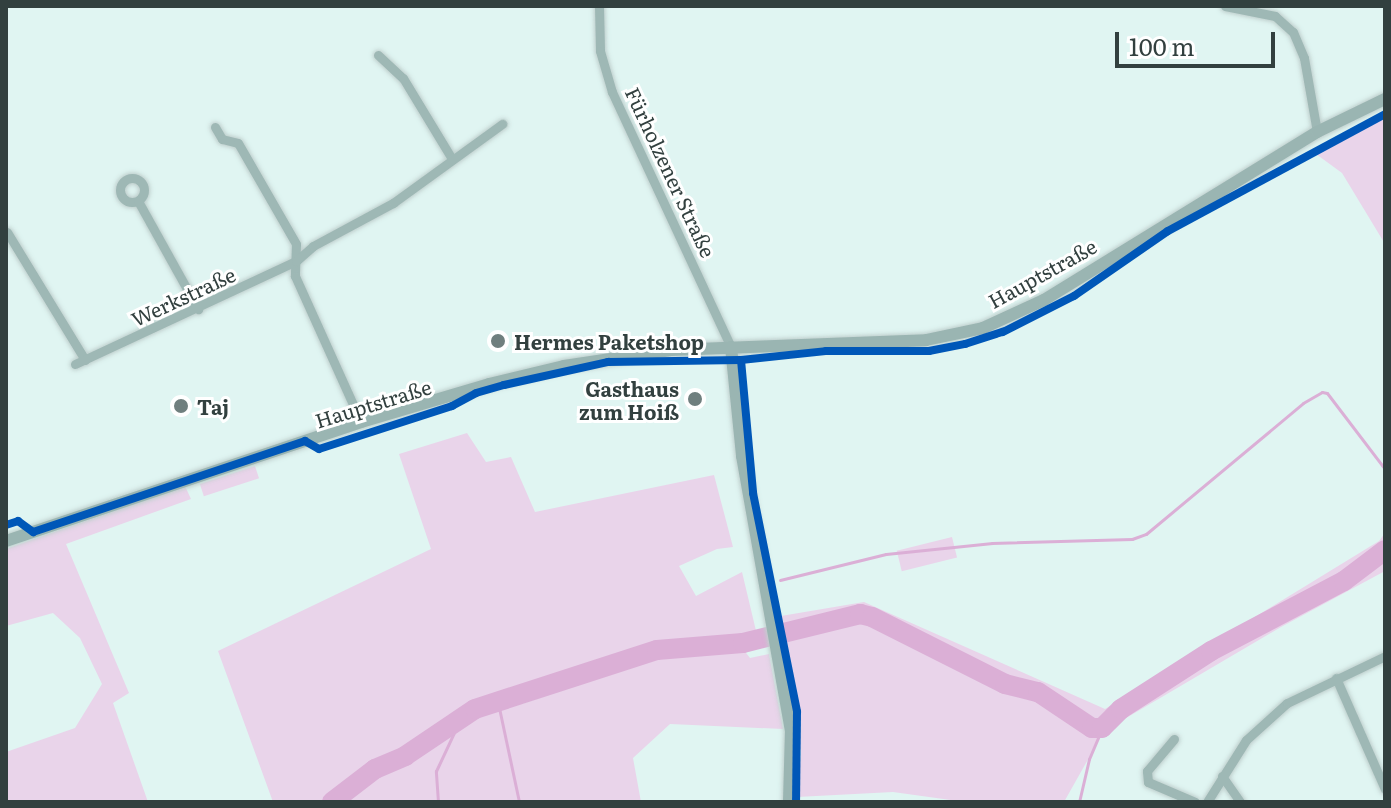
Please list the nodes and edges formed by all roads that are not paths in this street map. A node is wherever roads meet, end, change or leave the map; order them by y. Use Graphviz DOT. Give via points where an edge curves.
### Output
graph roads {
  1 [pos="599,6"];
  2 [pos="1225,6"];
  3 [pos="378,55"];
  4 [pos="1385,99"];
  5 [pos="502,124"];
  6 [pos="215,127"];
  7 [pos="1317,132"];
  8 [pos="452,159"];
  9 [pos="138,201"];
  10 [pos="7,232"];
  11 [pos="296,261"];
  12 [pos="198,309"];
  13 [pos="731,347"];
  14 [pos="361,422"];
  15 [pos="6,541"];
  16 [pos="1385,656"];
  17 [pos="1336,678"];
  18 [pos="1174,739"];
  19 [pos="1222,776"];
  20 [pos="1385,789"];
  21 [pos="789,802"];
  22 [pos="1195,802"];
  23 [pos="1207,802"];
  24 [pos="1240,802"];
  1 -- 13 [label="street, Fürholzener Straße" via="600,51 612,92"];
  2 -- 7 [label="street" via="1275,16 1293,32 1304,58"];
  3 -- 8 [label="street" via="403,78"];
  4 -- 7 [label="main road, Hauptstraße"];
  5 -- 8 [label="street, Werkstraße"];
  6 -- 11 [label="street" via="222,139 238,143 296,244"];
  7 -- 13 [label="main road, Hauptstraße" via="1044,300 983,328 926,340"];
  8 -- 11 [label="street, Werkstraße" via="393,203 313,246"];
  9 -- 12 [label="street"];
  10 -- 12 [label="street, Werkstraße" via="80,362"];
  11 -- 12 [label="street, Werkstraße"];
  11 -- 14 [label="street" via="295,276"];
  13 -- 14 [label="main road, Hauptstraße" via="612,356 489,384"];
  13 -- 21 [label="main road" via="742,456 791,730"];
  14 -- 15 [label="main road, Hauptstraße"];
  16 -- 17 [label="street"];
  17 -- 19 [label="street" via="1287,703 1246,740"];
  17 -- 20 [label="street"];
  18 -- 22 [label="street" via="1147,771 1148,782"];
  19 -- 23 [label="street"];
  19 -- 24 [label="street"];
}
